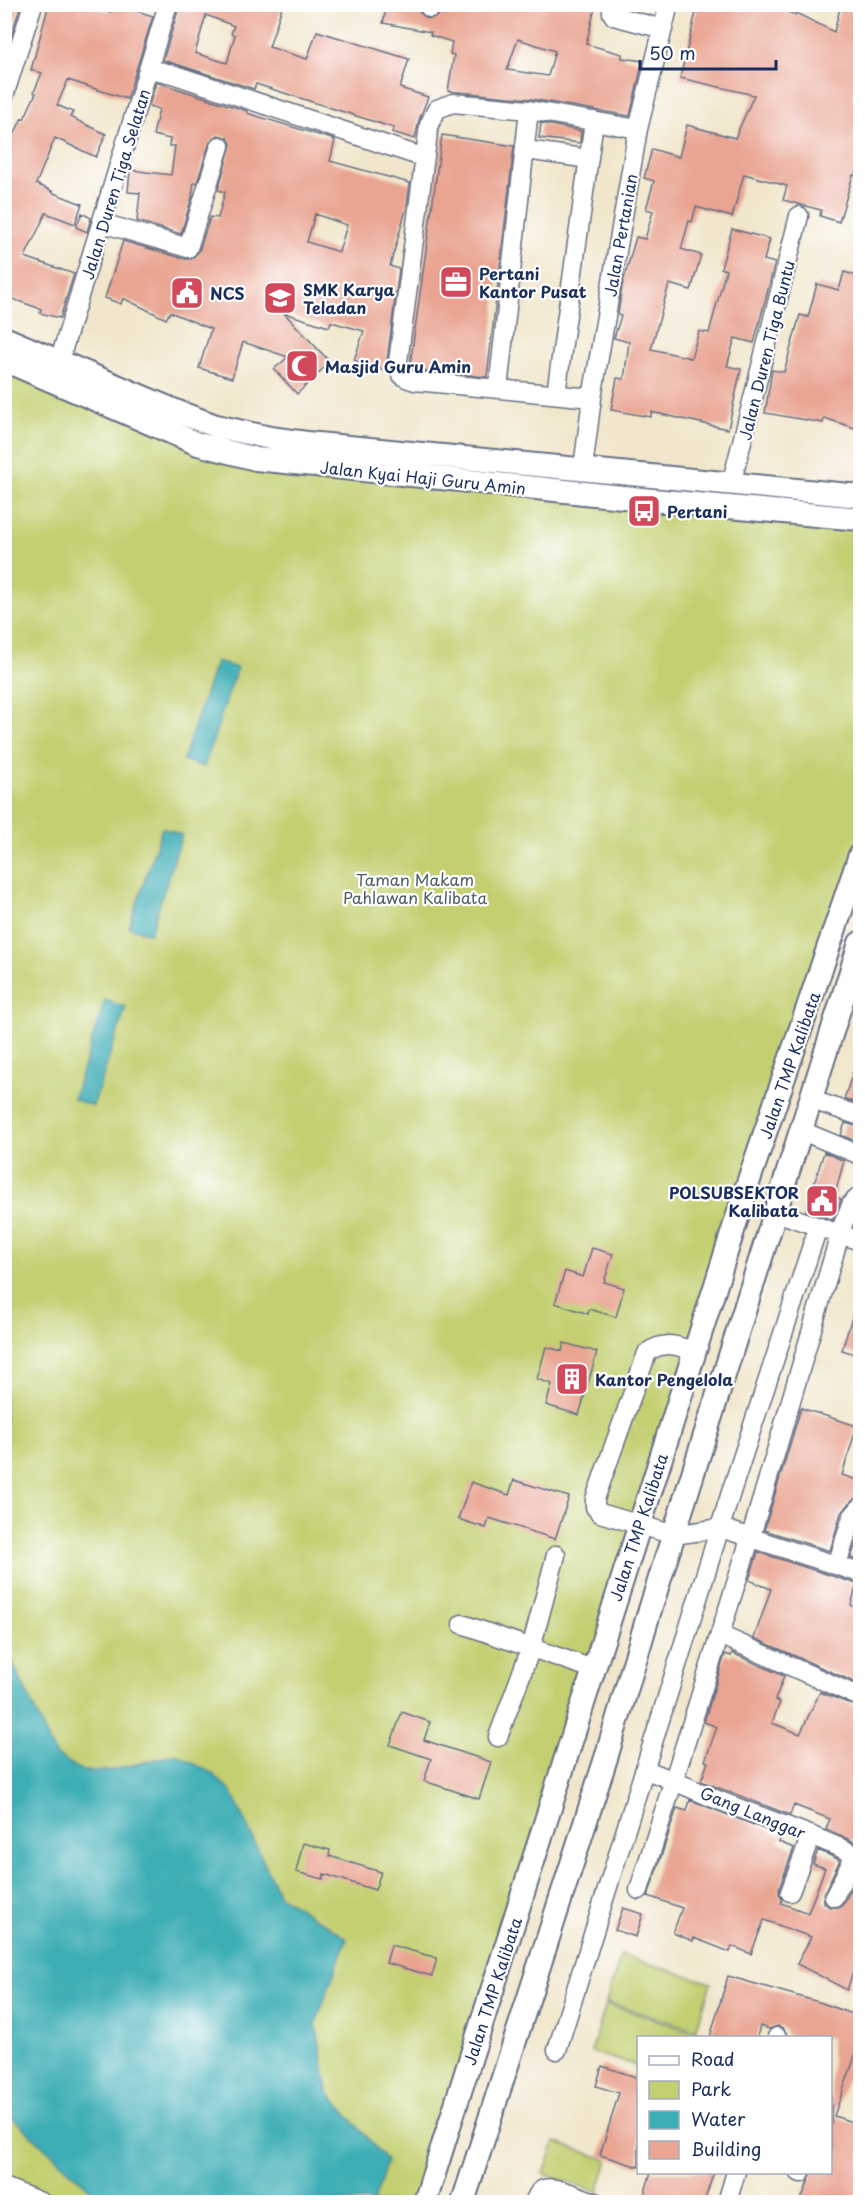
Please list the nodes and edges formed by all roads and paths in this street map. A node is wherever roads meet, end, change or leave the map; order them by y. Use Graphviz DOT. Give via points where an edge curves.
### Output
graph roads {
  1 [pos="33,4"];
  2 [pos="168,4"];
  3 [pos="612,4"];
  4 [pos="669,4"];
  5 [pos="663,29"];
  6 [pos="150,69"];
  7 [pos="4,96"];
  8 [pos="529,110"];
  9 [pos="594,121"];
  10 [pos="638,129"];
  11 [pos="220,146"];
  12 [pos="526,150"];
  13 [pos="416,155"];
  14 [pos="589,159"];
  15 [pos="799,216"];
  16 [pos="102,223"];
  17 [pos="4,338"];
  18 [pos="4,360"];
  19 [pos="60,362"];
  20 [pos="498,389"];
  21 [pos="556,394"];
  22 [pos="592,398"];
  23 [pos="586,451"];
  24 [pos="735,470"];
  25 [pos="861,496"];
  26 [pos="861,519"];
  27 [pos="861,855"];
  28 [pos="861,943"];
  29 [pos="812,1100"];
  30 [pos="861,1116"];
  31 [pos="802,1131"];
  32 [pos="861,1155"];
  33 [pos="750,1177"];
  34 [pos="861,1196"];
  35 [pos="779,1202"];
  36 [pos="818,1227"];
  37 [pos="840,1236"];
  38 [pos="861,1241"];
  39 [pos="689,1350"];
  40 [pos="861,1508"];
  41 [pos="639,1524"];
  42 [pos="721,1528"];
  43 [pos="674,1535"];
  44 [pos="751,1536"];
  45 [pos="556,1555"];
  46 [pos="837,1565"];
  47 [pos="861,1573"];
  48 [pos="462,1624"];
  49 [pos="720,1635"];
  50 [pos="531,1648"];
  51 [pos="593,1669"];
  52 [pos="861,1697"];
  53 [pos="578,1717"];
  54 [pos="616,1724"];
  55 [pos="498,1737"];
  56 [pos="645,1770"];
  57 [pos="673,1779"];
  58 [pos="811,1835"];
  59 [pos="858,1856"];
  60 [pos="639,1890"];
  61 [pos="790,1892"];
  62 [pos="834,1897"];
  63 [pos="557,2050"];
  64 [pos="735,2174"];
  65 [pos="4,2187"];
  66 [pos="41,2202"];
  67 [pos="425,2202"];
  68 [pos="463,2202"];
  69 [pos="534,2202"];
  70 [pos="595,2202"];
  71 [pos="727,2202"];
  1 -- 7 [label="street"];
  2 -- 6 [label="street, Jalan Duren Tiga Selatan"];
  3 -- 5 [label="street" via="614,16"];
  4 -- 5 [label="street, Jalan Pertanian"];
  5 -- 10 [label="street, Jalan Pertanian"];
  6 -- 13 [label="street"];
  6 -- 16 [label="street, Jalan Duren Tiga Selatan"];
  8 -- 9 [label="street"];
  8 -- 12 [label="street"];
  8 -- 20 [label="street" via="453,103 437,109 429,125 398,362 404,379"];
  9 -- 10 [label="street"];
  9 -- 14 [label="street"];
  10 -- 22 [label="street, Jalan Pertanian"];
  11 -- 16 [label="street" via="188,248"];
  12 -- 14 [label="street"];
  12 -- 20 [label="street"];
  14 -- 21 [label="street"];
  15 -- 24 [label="street, Jalan Duren Tiga Buntu"];
  16 -- 19 [label="street, Jalan Duren Tiga Selatan"];
  17 -- 19 [label="main road, Jalan Kyai Haji Guru Amin"];
  18 -- 26 [label="main road, Jalan Kyai Haji Guru Amin" via="198,444 256,459"];
  19 -- 23 [label="main road, Jalan Kyai Haji Guru Amin" via="206,422 270,438 307,443"];
  20 -- 21 [label="street"];
  21 -- 22 [label="street"];
  22 -- 23 [label="street, Jalan Pertanian"];
  23 -- 24 [label="main road, Jalan Kyai Haji Guru Amin"];
  24 -- 25 [label="main road, Jalan Kyai Haji Guru Amin"];
  27 -- 33 [label="main road, Jalan TMP Kalibata"];
  28 -- 29 [label="main road, Jalan TMP Kalibata"];
  29 -- 30 [label="street"];
  29 -- 31 [label="main road, Jalan TMP Kalibata"];
  31 -- 32 [label="street"];
  31 -- 35 [label="main road, Jalan TMP Kalibata"];
  33 -- 35 [label="main road" via="754,1185 775,1195"];
  33 -- 41 [label="main road, Jalan TMP Kalibata"];
  34 -- 37 [label="street" via="852,1203"];
  35 -- 36 [label="street"];
  35 -- 43 [label="main road, Jalan TMP Kalibata"];
  36 -- 37 [label="street"];
  36 -- 42 [label="street"];
  37 -- 38 [label="street"];
  37 -- 44 [label="street"];
  39 -- 41 [label="street" via="674,1344 656,1346 647,1353 596,1499 600,1513"];
  40 -- 46 [label="street" via="852,1517"];
  41 -- 43 [label="street"];
  41 -- 51 [label="main road, Jalan TMP Kalibata"];
  42 -- 43 [label="street"];
  42 -- 44 [label="street"];
  42 -- 56 [label="street"];
  43 -- 54 [label="main road, Jalan TMP Kalibata"];
  44 -- 46 [label="street"];
  44 -- 49 [label="street"];
  45 -- 50 [label="street"];
  46 -- 47 [label="street"];
  48 -- 50 [label="street"];
  49 -- 52 [label="street"];
  49 -- 57 [label="street"];
  50 -- 51 [label="street"];
  50 -- 55 [label="street"];
  51 -- 53 [label="main road, Jalan TMP Kalibata"];
  53 -- 54 [label="main road" via="598,1707 610,1712"];
  53 -- 67 [label="main road, Jalan TMP Kalibata"];
  54 -- 68 [label="main road, Jalan TMP Kalibata"];
  56 -- 57 [label="street, Gang Langgar"];
  56 -- 63 [label="street"];
  57 -- 58 [label="street, Gang Langgar"];
  57 -- 60 [label="street"];
  58 -- 59 [label="street, Gang Langgar"];
  58 -- 61 [label="street"];
  59 -- 62 [label="street"];
  64 -- 71 [label="street"];
  65 -- 66 [label="street"];
  69 -- 70 [label="street" via="540,2191 553,2187"];
}
